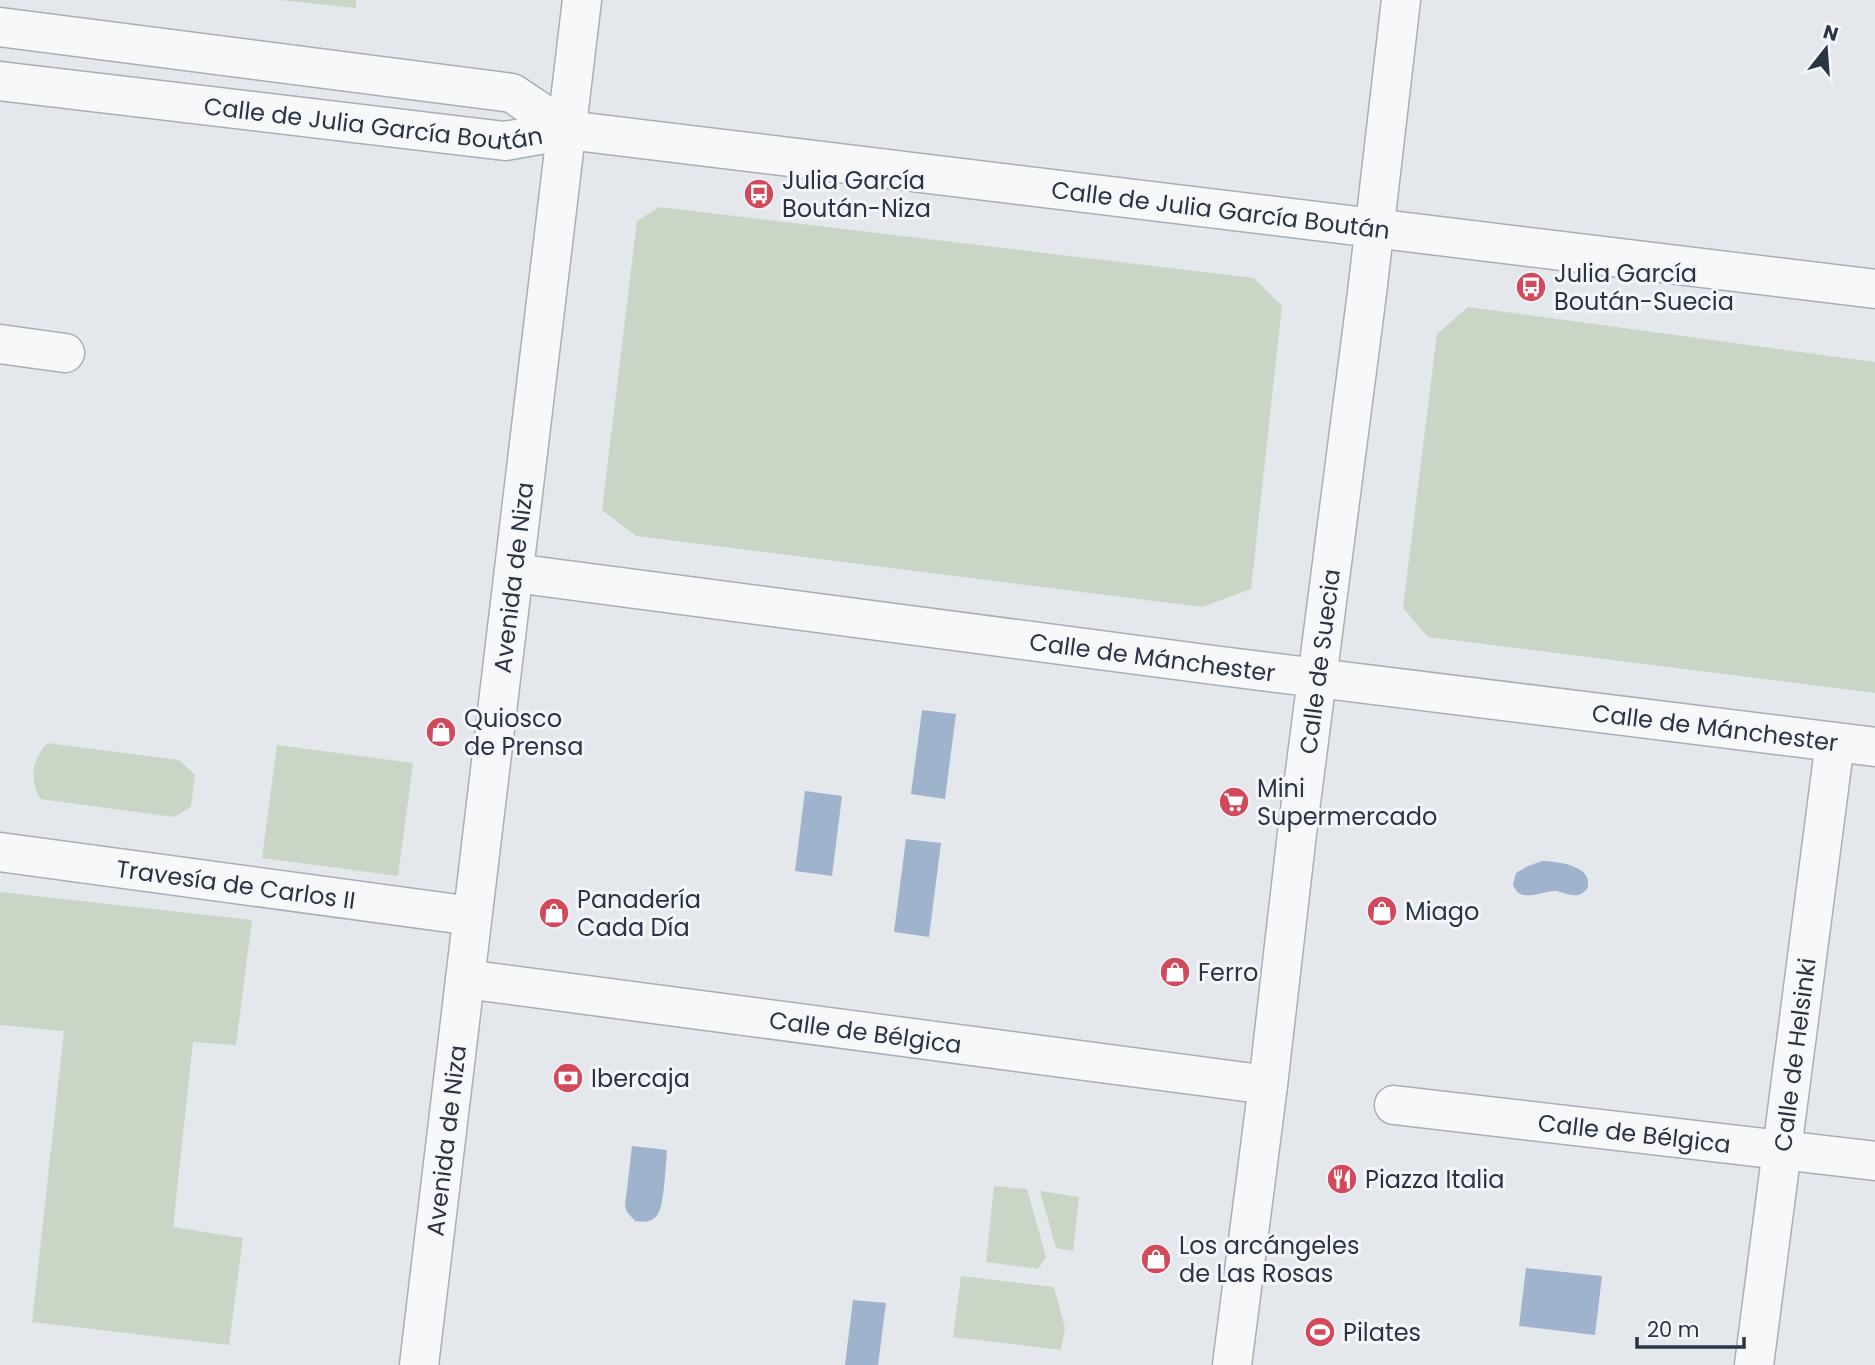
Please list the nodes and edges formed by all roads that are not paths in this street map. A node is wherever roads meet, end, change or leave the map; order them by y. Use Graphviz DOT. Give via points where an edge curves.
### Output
graph roads {
  1 [pos="582,0"];
  2 [pos="1401,0"];
  3 [pos="0,27"];
  4 [pos="187,51"];
  5 [pos="0,81"];
  6 [pos="180,102"];
  7 [pos="567,130"];
  8 [pos="1374,229"];
  9 [pos="1875,289"];
  10 [pos="0,344"];
  11 [pos="65,353"];
  12 [pos="514,573"];
  13 [pos="1318,677"];
  14 [pos="1835,742"];
  15 [pos="1875,747"];
  16 [pos="0,852"];
  17 [pos="472,916"];
  18 [pos="465,979"];
  19 [pos="1268,1085"];
  20 [pos="1394,1105"];
  21 [pos="1782,1150"];
  22 [pos="1875,1161"];
  23 [pos="419,1365"];
  24 [pos="1232,1365"];
  25 [pos="1754,1365"];
  1 -- 7 [label="street, Avenida de Niza"];
  2 -- 8 [label="street, Calle de Suecia"];
  3 -- 4 [label="street, Calle de Julia García Boután"];
  4 -- 6 [label="street, Calle de Julia García Boután"];
  4 -- 7 [label="street, Calle de Julia García Boután" via="512,93"];
  5 -- 6 [label="street, Calle de Julia García Boután"];
  6 -- 7 [label="street, Calle de Julia García Boután" via="505,141"];
  7 -- 8 [label="street, Calle de Julia García Boután"];
  7 -- 12 [label="street, Avenida de Niza"];
  8 -- 9 [label="street, Calle de Julia García Boután"];
  8 -- 13 [label="street, Calle de Suecia"];
  10 -- 11 [label="street"];
  12 -- 13 [label="street, Calle de Mánchester"];
  12 -- 17 [label="street, Avenida de Niza"];
  13 -- 14 [label="street, Calle de Mánchester"];
  13 -- 19 [label="street, Calle de Suecia"];
  14 -- 15 [label="street, Calle de Mánchester"];
  14 -- 21 [label="street, Calle de Helsinki"];
  16 -- 17 [label="street, Travesía de Carlos II"];
  17 -- 18 [label="street, Avenida de Niza"];
  18 -- 19 [label="street, Calle de Bélgica"];
  18 -- 23 [label="street, Avenida de Niza"];
  19 -- 24 [label="street, Calle de Suecia"];
  20 -- 21 [label="street, Calle de Bélgica"];
  21 -- 22 [label="street, Calle de Bélgica"];
  21 -- 25 [label="street, Calle de Helsinki"];
}
